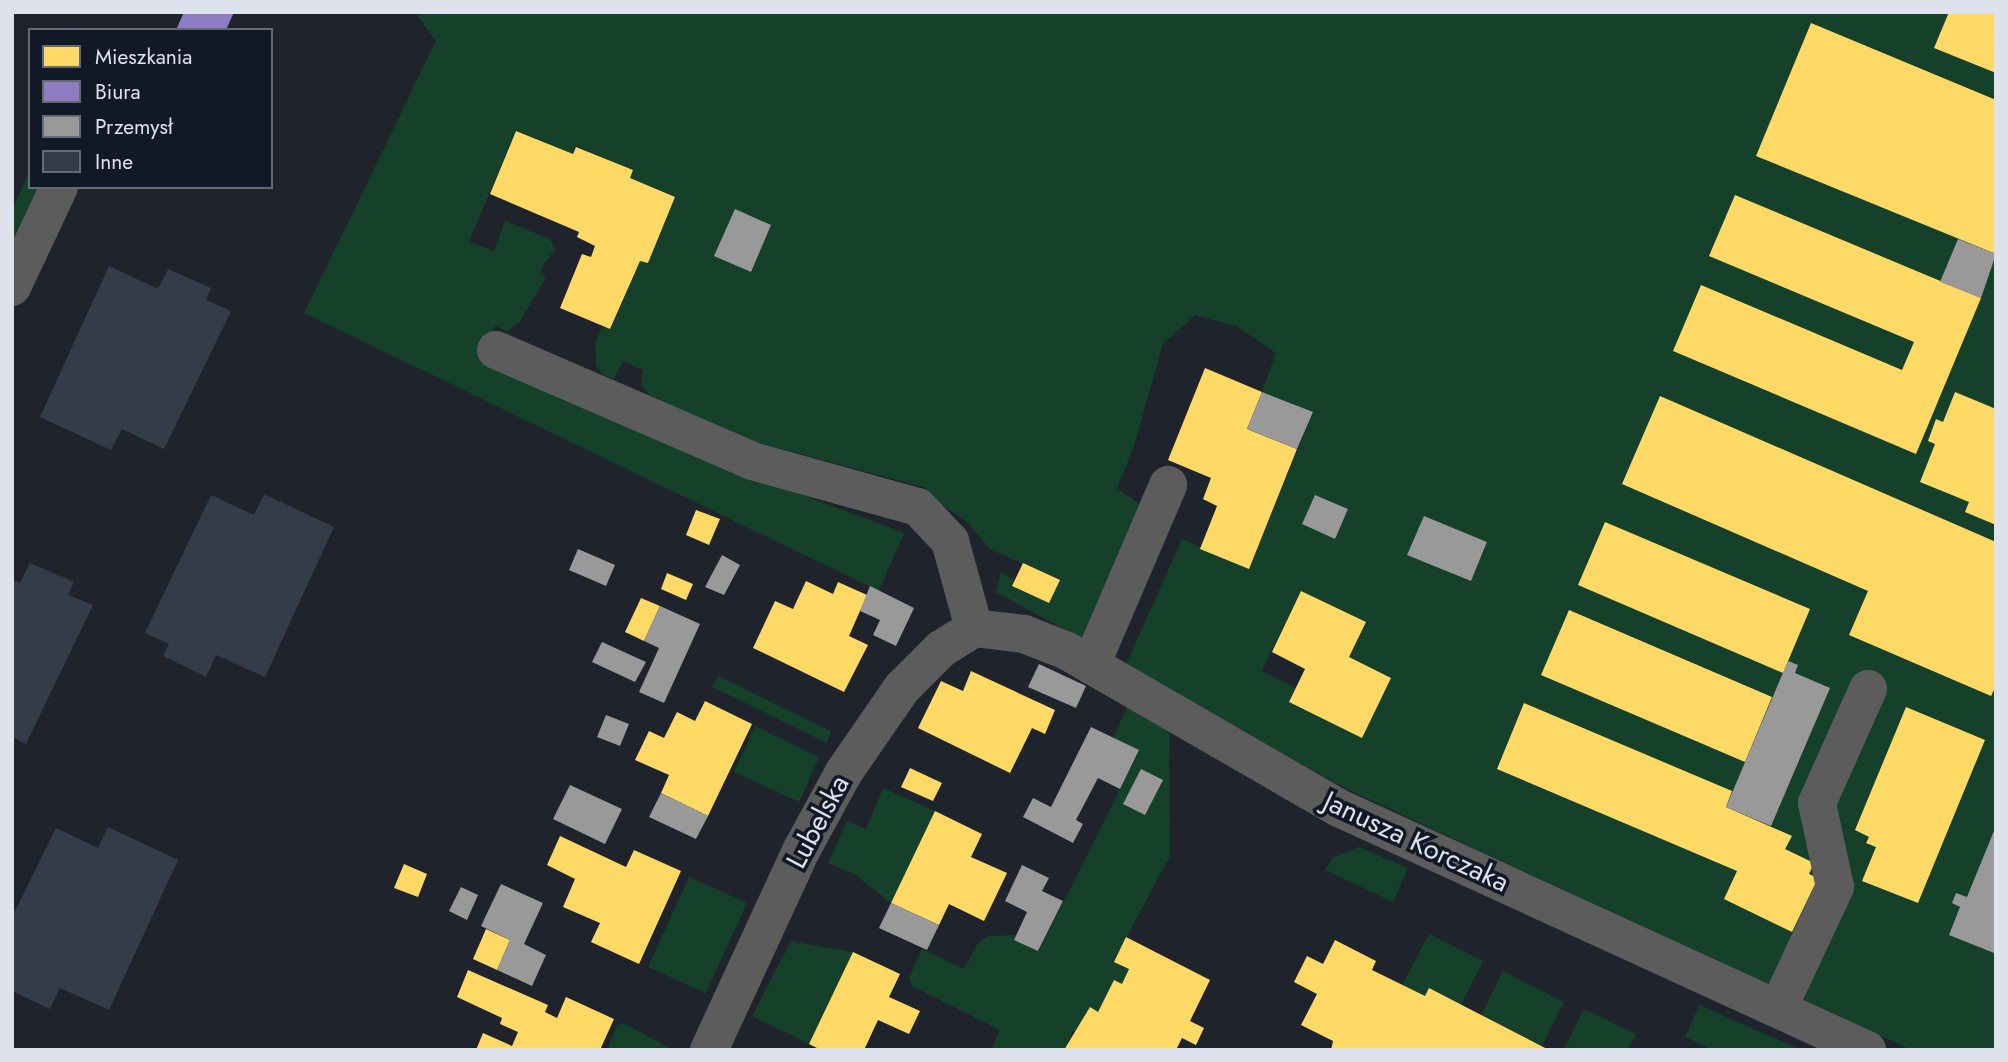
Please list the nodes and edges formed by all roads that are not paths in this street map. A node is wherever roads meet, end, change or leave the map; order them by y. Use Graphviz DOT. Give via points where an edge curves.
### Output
graph roads {
  1 [pos="58,189"];
  2 [pos="12,287"];
  3 [pos="496,350"];
  4 [pos="1168,485"];
  5 [pos="974,628"];
  6 [pos="1091,665"];
  7 [pos="1868,689"];
  8 [pos="1777,1009"];
  9 [pos="709,1050"];
  10 [pos="1867,1050"];
  1 -- 2 [label="street"];
  3 -- 5 [label="street" via="752,461 918,508 950,541"];
  4 -- 6 [label="street"];
  5 -- 6 [label="street, Janusza Korczaka" via="1024,634"];
  5 -- 9 [label="street, Lubelska" via="941,649 902,688 844,772 802,849"];
  6 -- 8 [label="street, Janusza Korczaka" via="1339,808"];
  7 -- 8 [label="street" via="1816,803 1835,887"];
  8 -- 10 [label="street, Janusza Korczaka"];
}
